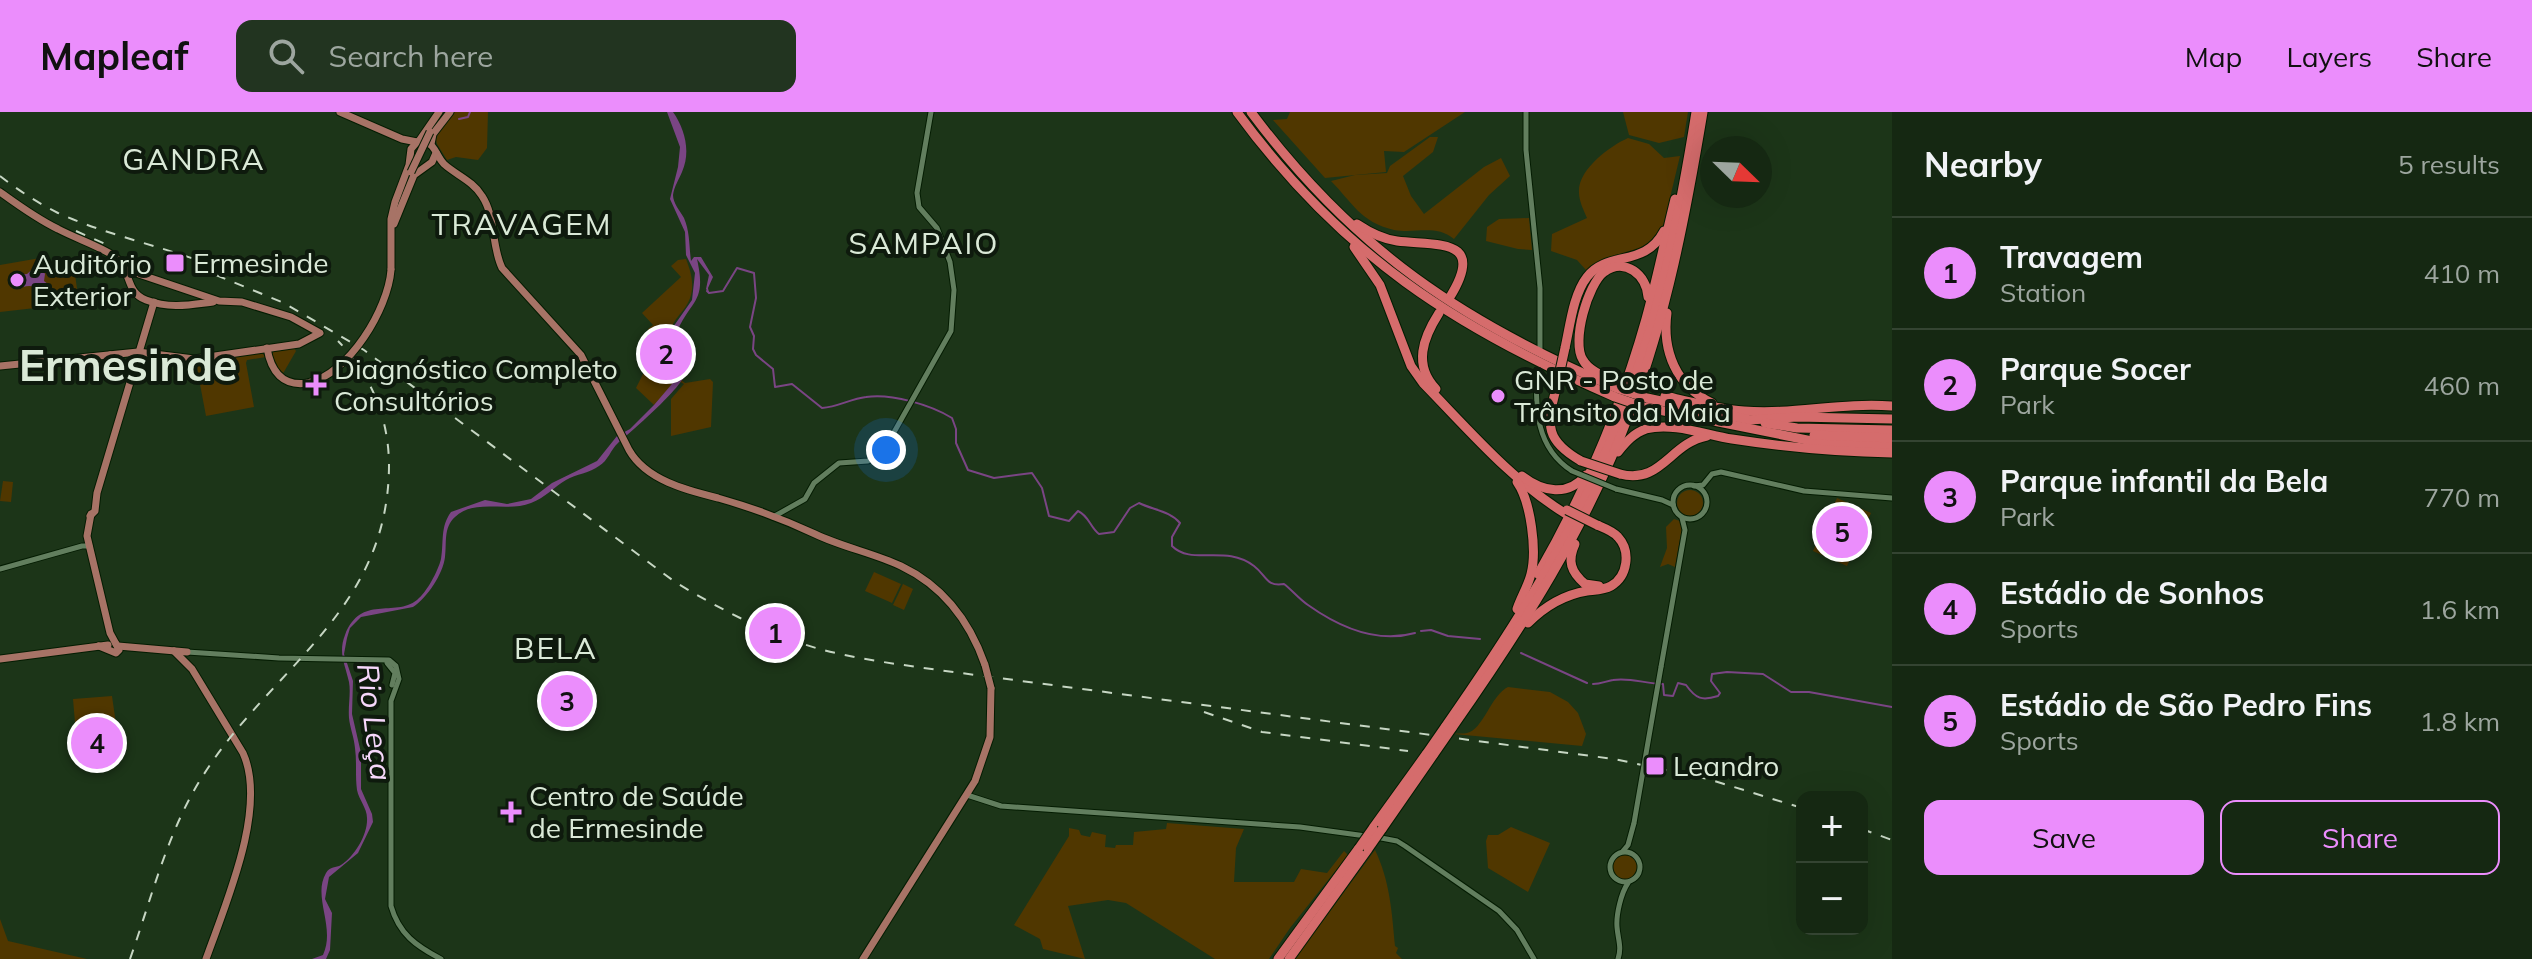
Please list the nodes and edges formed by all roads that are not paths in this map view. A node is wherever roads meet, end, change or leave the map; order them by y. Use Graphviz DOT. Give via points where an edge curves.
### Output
graph roads {
  1 [pos="340,112"];
  2 [pos="931,112"];
  3 [pos="1237,112"];
  4 [pos="1251,112"];
  5 [pos="1526,112"];
  6 [pos="1696,112"];
  7 [pos="1703,112"];
  8 [pos="444,113"];
  9 [pos="1692,136"];
  10 [pos="402,139"];
  11 [pos="418,142"];
  12 [pos="431,144"];
  13 [pos="410,152"];
  14 [pos="436,153"];
  15 [pos="432,162"];
  16 [pos="443,163"];
  17 [pos="424,167"];
  18 [pos="0,192"];
  19 [pos="1330,205"];
  20 [pos="1671,214"];
  21 [pos="392,229"];
  22 [pos="1342,232"];
  23 [pos="127,270"];
  24 [pos="1670,282"];
  25 [pos="1450,297"];
  26 [pos="204,300"];
  27 [pos="154,302"];
  28 [pos="1439,313"];
  29 [pos="1646,320"];
  30 [pos="267,348"];
  31 [pos="1540,348"];
  32 [pos="138,352"];
  33 [pos="110,355"];
  34 [pos="0,366"];
  35 [pos="1537,370"];
  36 [pos="130,379"];
  37 [pos="1618,390"];
  38 [pos="1646,399"];
  39 [pos="1892,406"];
  40 [pos="1731,409"];
  41 [pos="1892,419"];
  42 [pos="1750,420"];
  43 [pos="1892,430"];
  44 [pos="1712,435"];
  45 [pos="1791,436"];
  46 [pos="1892,438"];
  47 [pos="1892,446"];
  48 [pos="1892,453"];
  49 [pos="1596,458"];
  50 [pos="1608,467"];
  51 [pos="1510,470"];
  52 [pos="1706,482"];
  53 [pos="1694,486"];
  54 [pos="1677,491"];
  55 [pos="1704,493"];
  56 [pos="1657,498"];
  57 [pos="1892,498"];
  58 [pos="713,499"];
  59 [pos="1673,505"];
  60 [pos="787,510"];
  61 [pos="758,512"];
  62 [pos="773,518"];
  63 [pos="1682,518"];
  64 [pos="1695,519"];
  65 [pos="787,523"];
  66 [pos="1596,526"];
  67 [pos="1579,527"];
  68 [pos="1685,530"];
  69 [pos="814,534"];
  70 [pos="87,544"];
  71 [pos="0,569"];
  72 [pos="1517,609"];
  73 [pos="1515,637"];
  74 [pos="115,647"];
  75 [pos="185,655"];
  76 [pos="0,659"];
  77 [pos="374,660"];
  78 [pos="1465,697"];
  79 [pos="1448,728"];
  80 [pos="391,736"];
  81 [pos="967,795"];
  82 [pos="1375,831"];
  83 [pos="1631,837"];
  84 [pos="1363,848"];
  85 [pos="1622,851"];
  86 [pos="1636,856"];
  87 [pos="1628,882"];
  88 [pos="206,959"];
  89 [pos="441,959"];
  90 [pos="863,959"];
  91 [pos="1278,959"];
  92 [pos="1289,959"];
  93 [pos="1534,959"];
  94 [pos="1618,959"];
  1 -- 10 [label="main road"];
  2 -- 60 [label="street" via="917,193 919,207 937,228 952,269 951,331 884,450 868,461 839,463"];
  3 -- 22 [label="highway" via="1291,181"];
  4 -- 19 [label="highway"];
  5 -- 31 [label="street"];
  6 -- 9 [label="highway"];
  7 -- 24 [label="highway"];
  8 -- 11 [label="main road"];
  8 -- 12 [label="main road"];
  8 -- 21 [label="main road, bridge" via="411,172"];
  9 -- 20 [label="highway"];
  9 -- 78 [label="highway" via="1656,308 1618,424 1550,566"];
  10 -- 11 [label="main road"];
  10 -- 13 [label="main road"];
  11 -- 12 [label="main road"];
  11 -- 13 [label="main road"];
  12 -- 14 [label="main road"];
  13 -- 17 [label="main road" via="416,165"];
  13 -- 21 [label="main road"];
  14 -- 15 [label="main road"];
  14 -- 16 [label="main road"];
  15 -- 16 [label="main road"];
  15 -- 17 [label="main road"];
  16 -- 58 [label="main road" via="481,194 502,268 581,355 633,457 667,481"];
  17 -- 21 [label="main road" via="414,175"];
  18 -- 23 [label="main road" via="115,257"];
  19 -- 25 [label="highway" via="1380,236 1456,250 1462,278"];
  19 -- 37 [label="highway" via="1396,265 1460,310"];
  20 -- 29 [label="highway"];
  20 -- 44 [label="highway, bridge" via="1660,239 1643,254 1610,262 1585,278 1556,389 1552,435 1563,451 1581,461 1636,477 1650,474 1690,441"];
  21 -- 30 [label="main road, bridge" via="385,303 369,332 331,372 318,381 291,384 278,376"];
  22 -- 37 [label="highway" via="1466,324 1528,358"];
  22 -- 51 [label="highway" via="1380,285 1411,366"];
  23 -- 26 [label="main road"];
  23 -- 27 [label="main road" via="132,290"];
  24 -- 40 [label="highway" via="1665,330 1675,368 1697,394"];
  24 -- 50 [label="highway" via="1640,385"];
  26 -- 27 [label="main road" via="183,307"];
  26 -- 30 [label="main road" via="242,302 291,317 320,333 302,343"];
  27 -- 32 [label="main road"];
  28 -- 51 [label="highway" via="1423,342 1424,369"];
  29 -- 37 [label="highway" via="1648,294 1641,276 1623,267 1603,273 1589,297 1579,351 1589,368"];
  29 -- 49 [label="highway"];
  30 -- 32 [label="main road" via="194,359"];
  32 -- 33 [label="main road"];
  32 -- 36 [label="main road"];
  33 -- 34 [label="main road"];
  33 -- 36 [label="main road"];
  35 -- 56 [label="street, bridge" via="1535,400 1543,438 1557,460 1616,489"];
  36 -- 70 [label="main road" via="90,516"];
  37 -- 38 [label="highway, bridge"];
  37 -- 38 [label="highway, bridge"];
  38 -- 40 [label="highway"];
  38 -- 42 [label="highway"];
  38 -- 45 [label="highway" via="1722,425"];
  39 -- 40 [label="highway"];
  41 -- 42 [label="highway"];
  42 -- 43 [label="highway" via="1797,428"];
  44 -- 48 [label="highway" via="1836,452"];
  44 -- 50 [label="highway" via="1648,429 1625,442"];
  45 -- 46 [label="highway"];
  45 -- 47 [label="highway"];
  49 -- 51 [label="highway" via="1580,482 1562,490 1541,488"];
  49 -- 72 [label="highway"];
  50 -- 67 [label="highway"];
  51 -- 66 [label="highway, bridge" via="1566,512"];
  51 -- 72 [label="highway" via="1525,497 1532,545 1531,575"];
  52 -- 53 [label="street"];
  52 -- 55 [label="street"];
  52 -- 57 [label="street" via="1721,472 1804,491"];
  53 -- 54 [label="street"];
  53 -- 55 [label="street"];
  54 -- 56 [label="street"];
  54 -- 59 [label="street"];
  55 -- 64 [label="street" via="1706,508"];
  56 -- 59 [label="street"];
  58 -- 61 [label="main road"];
  58 -- 62 [label="street"];
  58 -- 69 [label="main road"];
  59 -- 63 [label="street"];
  60 -- 61 [label="street"];
  60 -- 62 [label="street"];
  60 -- 65 [label="street"];
  61 -- 62 [label="main road"];
  62 -- 65 [label="main road"];
  63 -- 64 [label="street"];
  63 -- 68 [label="street"];
  64 -- 68 [label="street"];
  65 -- 69 [label="main road"];
  66 -- 67 [label="highway" via="1616,541 1623,555 1618,576 1597,587 1585,584 1571,569"];
  66 -- 73 [label="highway" via="1624,545 1626,566 1620,578 1608,588 1564,596 1542,609"];
  67 -- 73 [label="highway"];
  68 -- 83 [label="street, bridge"];
  69 -- 81 [label="main road, bridge" via="901,566 928,583 960,615 978,643 991,688 990,737"];
  70 -- 71 [label="street"];
  70 -- 74 [label="main road"];
  72 -- 78 [label="highway"];
  73 -- 79 [label="highway"];
  74 -- 75 [label="main road"];
  74 -- 76 [label="main road"];
  75 -- 77 [label="street"];
  75 -- 88 [label="main road" via="249,768 243,854"];
  77 -- 80 [label="street" via="390,665 395,673 388,701"];
  77 -- 80 [label="street" via="389,660 399,674 391,697"];
  78 -- 79 [label="highway"];
  79 -- 82 [label="highway, bridge"];
  80 -- 89 [label="street" via="391,906 410,941"];
  81 -- 82 [label="street" via="1001,806"];
  81 -- 90 [label="main road"];
  82 -- 84 [label="highway, bridge"];
  82 -- 93 [label="street" via="1499,911"];
  83 -- 85 [label="street"];
  83 -- 86 [label="street"];
  84 -- 91 [label="highway"];
  84 -- 92 [label="highway"];
  85 -- 86 [label="street"];
  85 -- 87 [label="street" via="1613,857 1610,870"];
  86 -- 87 [label="street" via="1640,872"];
  87 -- 94 [label="street" via="1617,921"];
}
